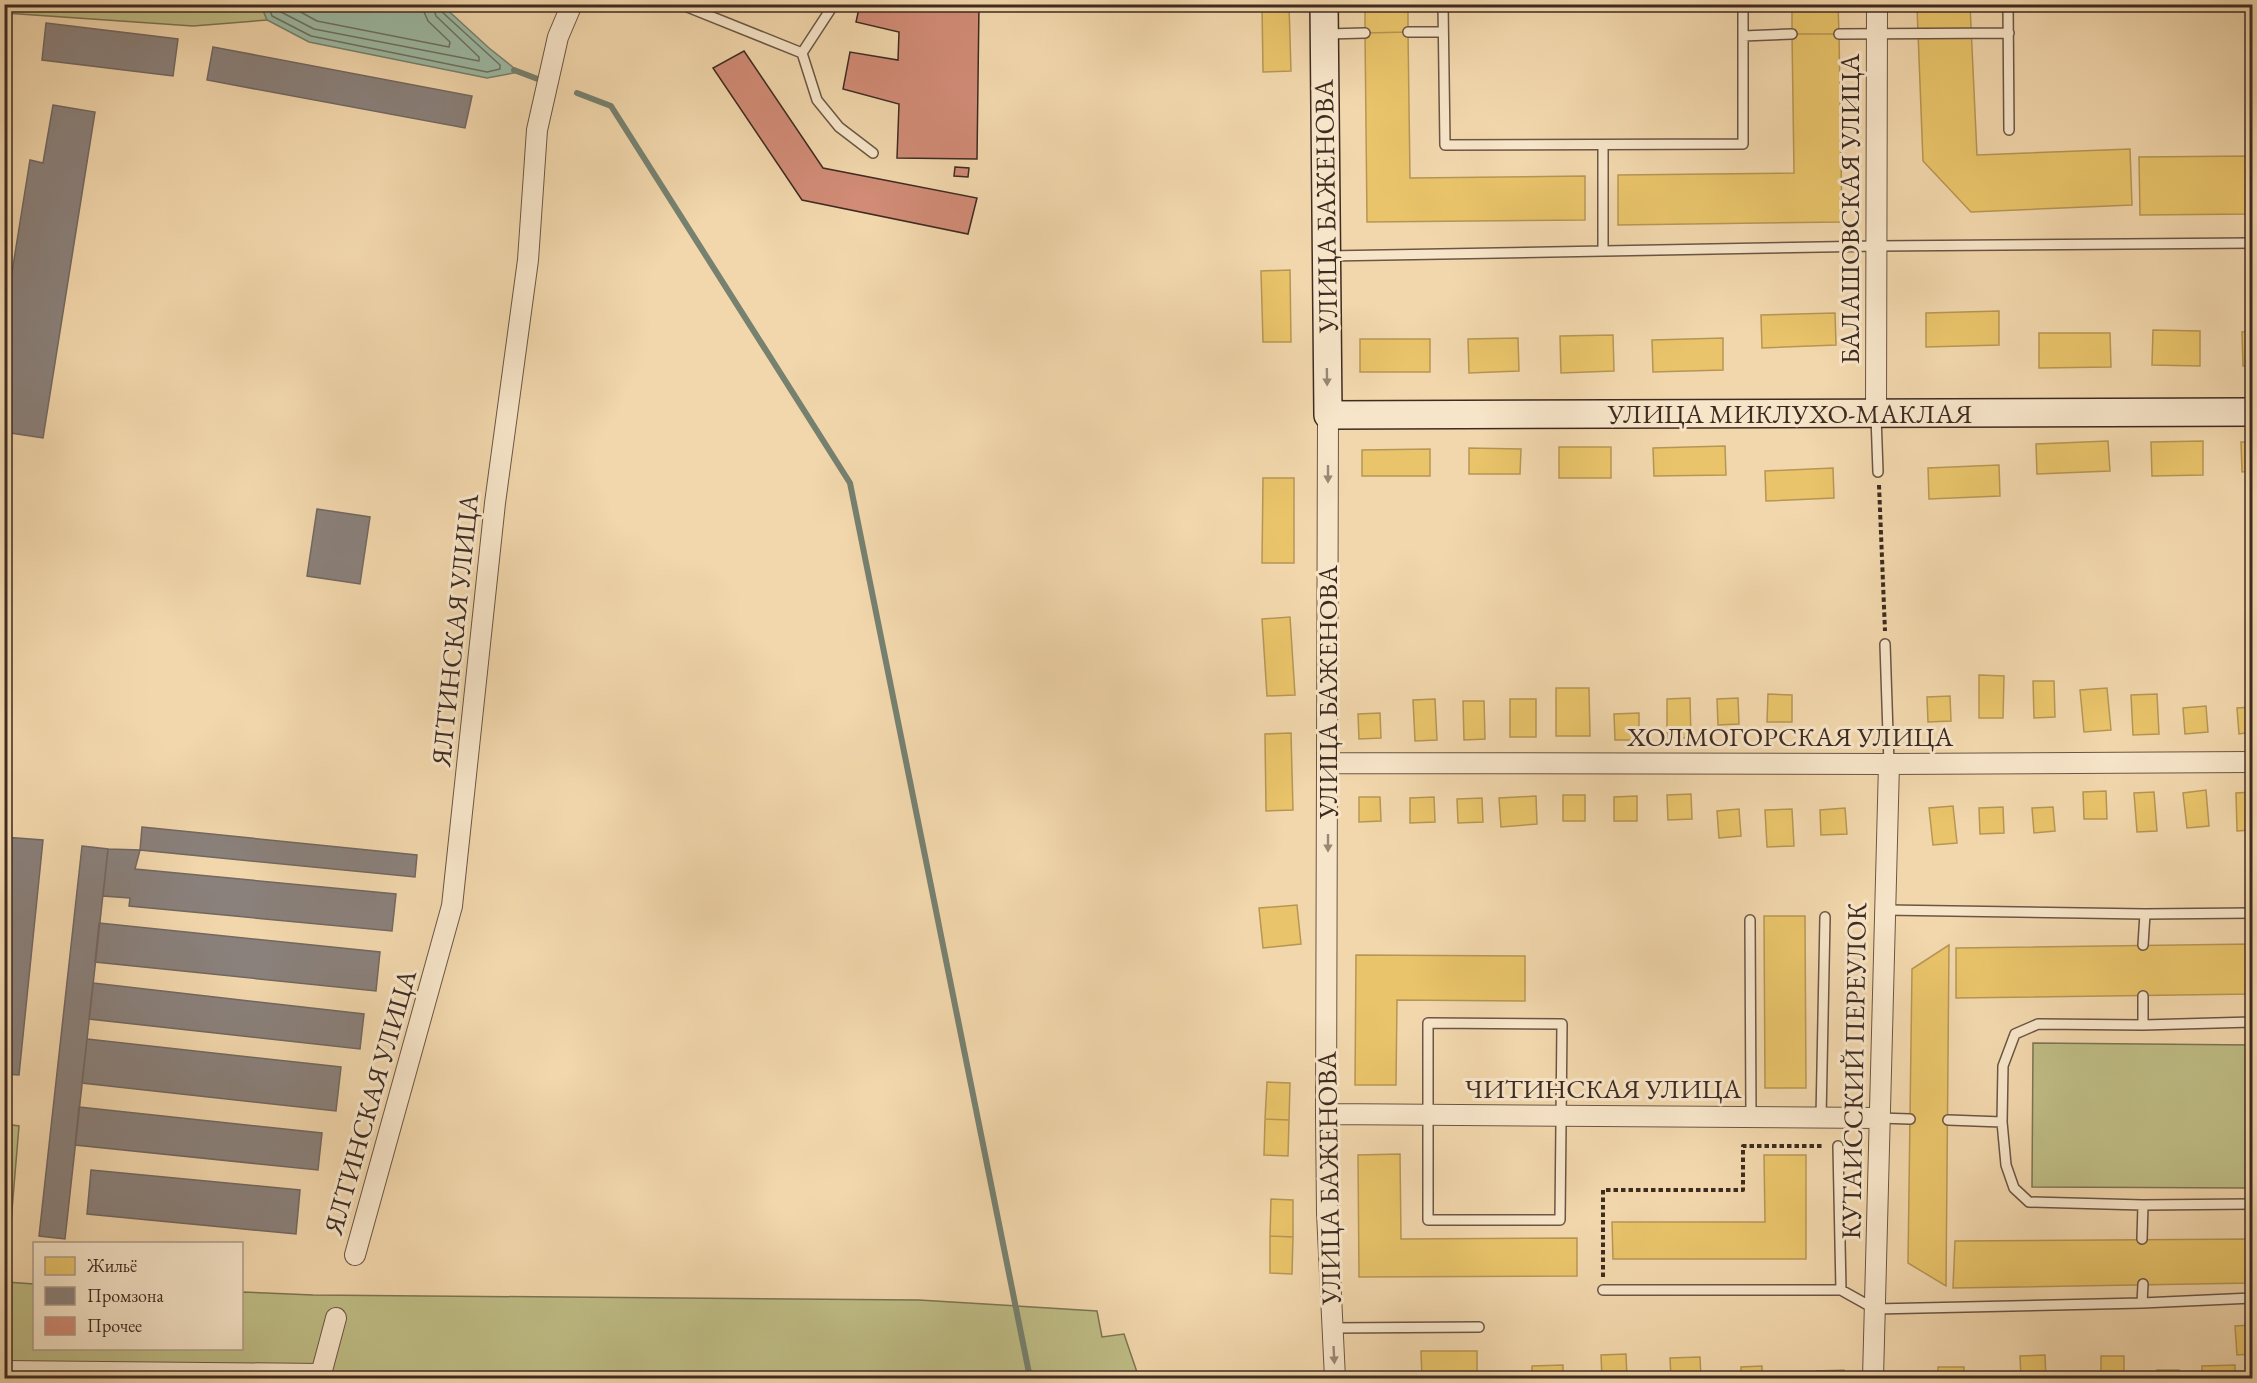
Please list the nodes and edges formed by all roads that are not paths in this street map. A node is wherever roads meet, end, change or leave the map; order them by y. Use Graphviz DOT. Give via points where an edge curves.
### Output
graph roads {
  1 [pos="572,4"];
  2 [pos="680,4"];
  3 [pos="834,4"];
  4 [pos="1324,4"];
  5 [pos="1443,4"];
  6 [pos="1743,4"];
  7 [pos="1877,4"];
  8 [pos="2008,4"];
  9 [pos="1408,32"];
  10 [pos="1443,32"];
  11 [pos="1365,33"];
  12 [pos="1877,33"];
  13 [pos="2008,33"];
  14 [pos="1324,34"];
  15 [pos="1792,34"];
  16 [pos="1839,34"];
  17 [pos="1743,36"];
  18 [pos="802,53"];
  19 [pos="2009,130"];
  20 [pos="1603,145"];
  21 [pos="873,153"];
  22 [pos="2253,243"];
  23 [pos="1877,246"];
  24 [pos="1603,251"];
  25 [pos="1326,256"];
  26 [pos="2253,412"];
  27 [pos="1876,414"];
  28 [pos="1328,415"];
  29 [pos="1878,472"];
  30 [pos="1886,644"];
  31 [pos="2253,762"];
  32 [pos="1328,764"];
  33 [pos="1889,764"];
  34 [pos="1885,910"];
  35 [pos="2253,913"];
  36 [pos="2145,914"];
  37 [pos="1825,917"];
  38 [pos="1750,920"];
  39 [pos="2143,945"];
  40 [pos="2143,996"];
  41 [pos="2253,1022"];
  42 [pos="2143,1025"];
  43 [pos="1326,1114"];
  44 [pos="1428,1115"];
  45 [pos="1559,1116"];
  46 [pos="1751,1117"];
  47 [pos="1821,1118"];
  48 [pos="1880,1118"];
  49 [pos="1910,1119"];
  50 [pos="1948,1119"];
  51 [pos="2002,1122"];
  52 [pos="1838,1146"];
  53 [pos="2253,1204"];
  54 [pos="2143,1205"];
  55 [pos="2142,1239"];
  56 [pos="355,1255"];
  57 [pos="2143,1284"];
  58 [pos="1604,1290"];
  59 [pos="1841,1290"];
  60 [pos="2253,1298"];
  61 [pos="2142,1303"];
  62 [pos="1875,1309"];
  63 [pos="336,1317"];
  64 [pos="1479,1327"];
  65 [pos="1332,1328"];
  66 [pos="4,1371"];
  67 [pos="320,1376"];
  68 [pos="1335,1378"];
  69 [pos="1873,1378"];
  1 -- 56 [label="street, ЯЛТИНСКАЯ УЛИЦА" via="558,37 537,130 528,260 495,503 452,906"];
  2 -- 18 [label="lane"];
  3 -- 18 [label="lane"];
  4 -- 14 [label="street, УЛИЦА БАЖЕНОВА"];
  5 -- 10 [label="lane"];
  6 -- 17 [label="lane"];
  7 -- 12 [label="street, БАЛАШОВСКАЯ УЛИЦА"];
  8 -- 13 [label="lane"];
  9 -- 10 [label="lane"];
  10 -- 20 [label="lane" via="1445,145"];
  11 -- 14 [label="lane"];
  12 -- 13 [label="lane"];
  12 -- 16 [label="lane"];
  12 -- 23 [label="street, БАЛАШОВСКАЯ УЛИЦА"];
  13 -- 19 [label="lane"];
  14 -- 25 [label="street, УЛИЦА БАЖЕНОВА"];
  15 -- 17 [label="lane"];
  17 -- 20 [label="lane" via="1743,144"];
  18 -- 21 [label="lane" via="817,100 839,127"];
  20 -- 24 [label="lane"];
  22 -- 23 [label="lane"];
  23 -- 24 [label="lane"];
  23 -- 27 [label="street, БАЛАШОВСКАЯ УЛИЦА"];
  24 -- 25 [label="lane"];
  25 -- 28 [label="street, УЛИЦА БАЖЕНОВА, one-way"];
  26 -- 27 [label="street, УЛИЦА МИКЛУХО-МАКЛАЯ"];
  27 -- 28 [label="street, УЛИЦА МИКЛУХО-МАКЛАЯ"];
  27 -- 29 [label="lane"];
  28 -- 32 [label="street, УЛИЦА БАЖЕНОВА, one-way"];
  30 -- 33 [label="lane"];
  31 -- 33 [label="street, ХОЛМОГОРСКАЯ УЛИЦА"];
  32 -- 33 [label="street, ХОЛМОГОРСКАЯ УЛИЦА"];
  32 -- 43 [label="street, УЛИЦА БАЖЕНОВА, one-way"];
  33 -- 34 [label="street, КУТАИССКИЙ ПЕРЕУЛОК"];
  34 -- 36 [label="lane"];
  34 -- 48 [label="street, КУТАИССКИЙ ПЕРЕУЛОК"];
  35 -- 36 [label="lane"];
  36 -- 39 [label="lane"];
  37 -- 47 [label="lane"];
  38 -- 46 [label="lane"];
  40 -- 42 [label="lane"];
  41 -- 42 [label="lane"];
  42 -- 51 [label="lane" via="2038,1024 2015,1034 2003,1066"];
  43 -- 44 [label="street, ЧИТИНСКАЯ УЛИЦА"];
  43 -- 65 [label="street, УЛИЦА БАЖЕНОВА"];
  44 -- 45 [label="street, ЧИТИНСКАЯ УЛИЦА"];
  44 -- 45 [label="lane" via="1428,1023 1562,1024"];
  44 -- 45 [label="lane" via="1428,1220 1560,1220"];
  45 -- 46 [label="street, ЧИТИНСКАЯ УЛИЦА"];
  46 -- 47 [label="street, ЧИТИНСКАЯ УЛИЦА"];
  47 -- 48 [label="street, ЧИТИНСКАЯ УЛИЦА"];
  48 -- 49 [label="lane"];
  48 -- 62 [label="street, КУТАИССКИЙ ПЕРЕУЛОК"];
  50 -- 51 [label="lane"];
  51 -- 54 [label="lane" via="2006,1165 2014,1188 2029,1202"];
  52 -- 59 [label="lane"];
  53 -- 54 [label="lane"];
  54 -- 55 [label="lane"];
  57 -- 61 [label="lane"];
  58 -- 59 [label="lane"];
  59 -- 62 [label="lane"];
  60 -- 61 [label="lane"];
  61 -- 62 [label="lane"];
  62 -- 69 [label="street, КУТАИССКИЙ ПЕРЕУЛОК"];
  63 -- 67 [label="street"];
  64 -- 65 [label="lane"];
  65 -- 68 [label="street, УЛИЦА БАЖЕНОВА, one-way"];
  66 -- 67 [label="street"];
}
